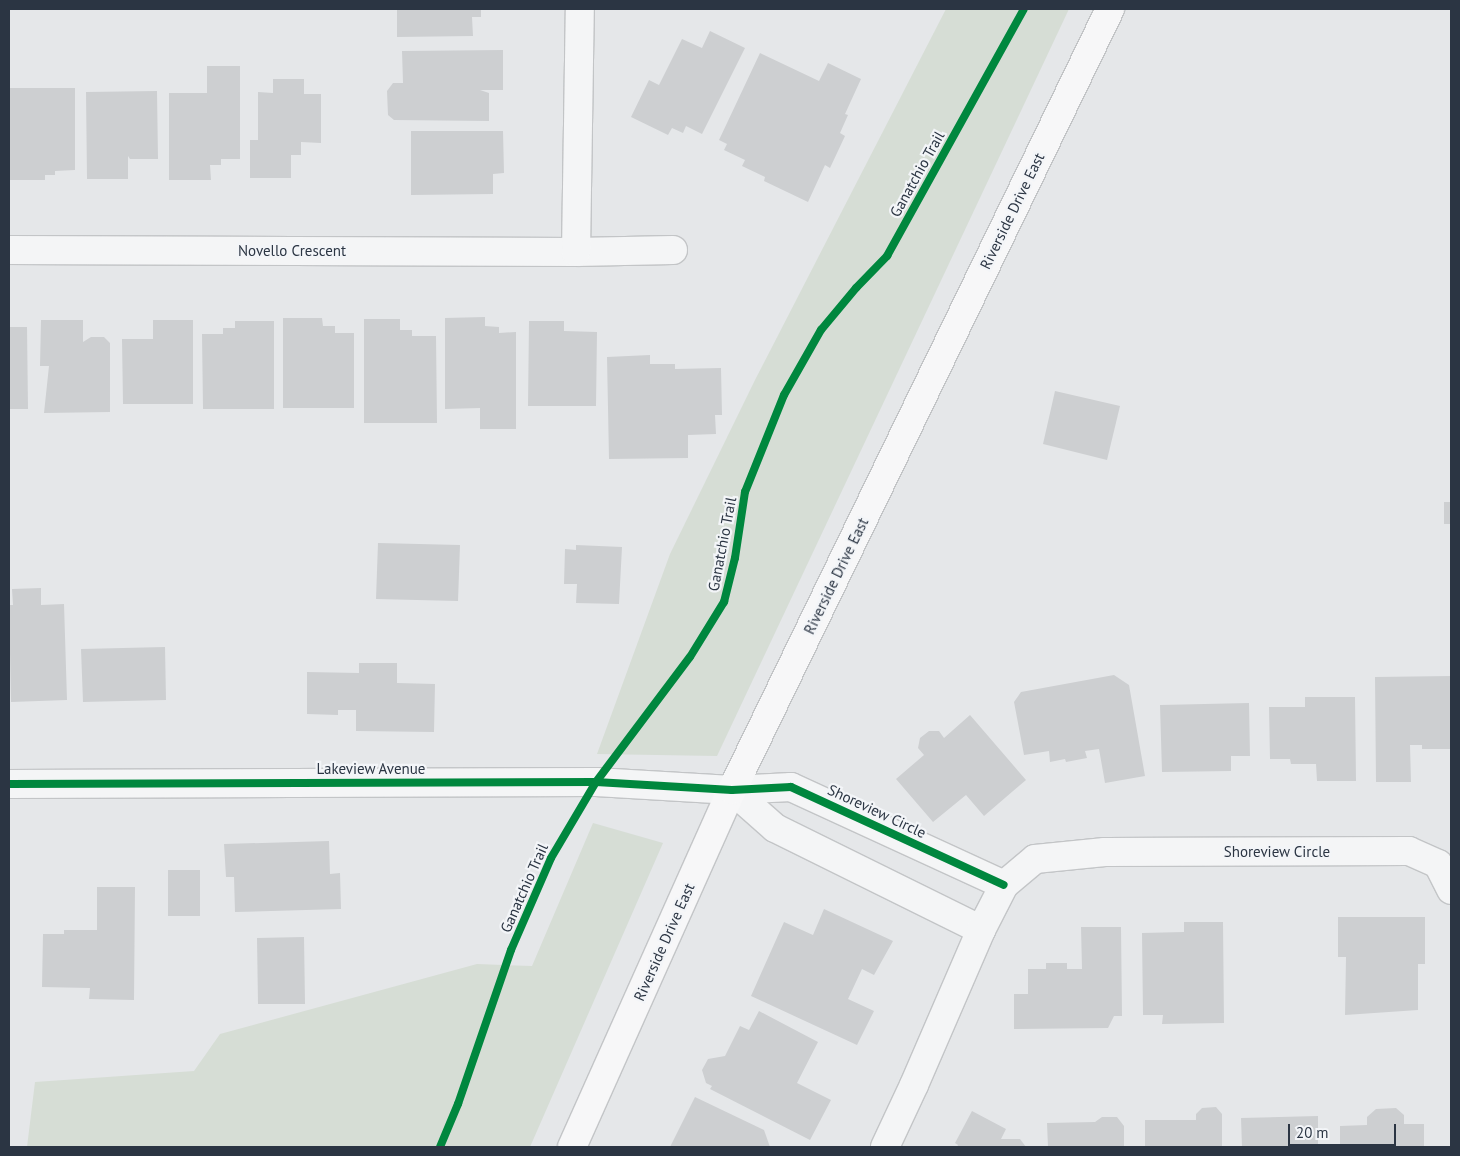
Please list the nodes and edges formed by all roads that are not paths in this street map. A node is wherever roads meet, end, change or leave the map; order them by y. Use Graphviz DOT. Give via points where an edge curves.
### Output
graph roads {
  1 [pos="580,9"];
  2 [pos="1110,9"];
  3 [pos="9,250"];
  4 [pos="673,250"];
  5 [pos="576,252"];
  6 [pos="9,784"];
  7 [pos="732,790"];
  8 [pos="1451,848"];
  9 [pos="1409,851"];
  10 [pos="1004,885"];
  11 [pos="1451,890"];
  12 [pos="981,930"];
  13 [pos="572,1147"];
  14 [pos="885,1147"];
  1 -- 5 [label="street"];
  2 -- 7 [label="main road, Riverside Drive East"];
  3 -- 5 [label="street, Novello Crescent"];
  4 -- 5 [label="street, Novello Crescent"];
  6 -- 7 [label="street, Lakeview Avenue" via="596,782"];
  7 -- 10 [label="street, Shoreview Circle" via="791,787"];
  7 -- 12 [label="street" via="775,828"];
  7 -- 13 [label="main road, Riverside Drive East"];
  8 -- 9 [label="street, Shoreview Circle"];
  9 -- 10 [label="street, Shoreview Circle" via="1105,852 1035,859"];
  9 -- 11 [label="street, Shoreview Circle" via="1438,864"];
  10 -- 12 [label="street, Shoreview Circle"];
  12 -- 14 [label="street, Shoreview Circle"];
}
